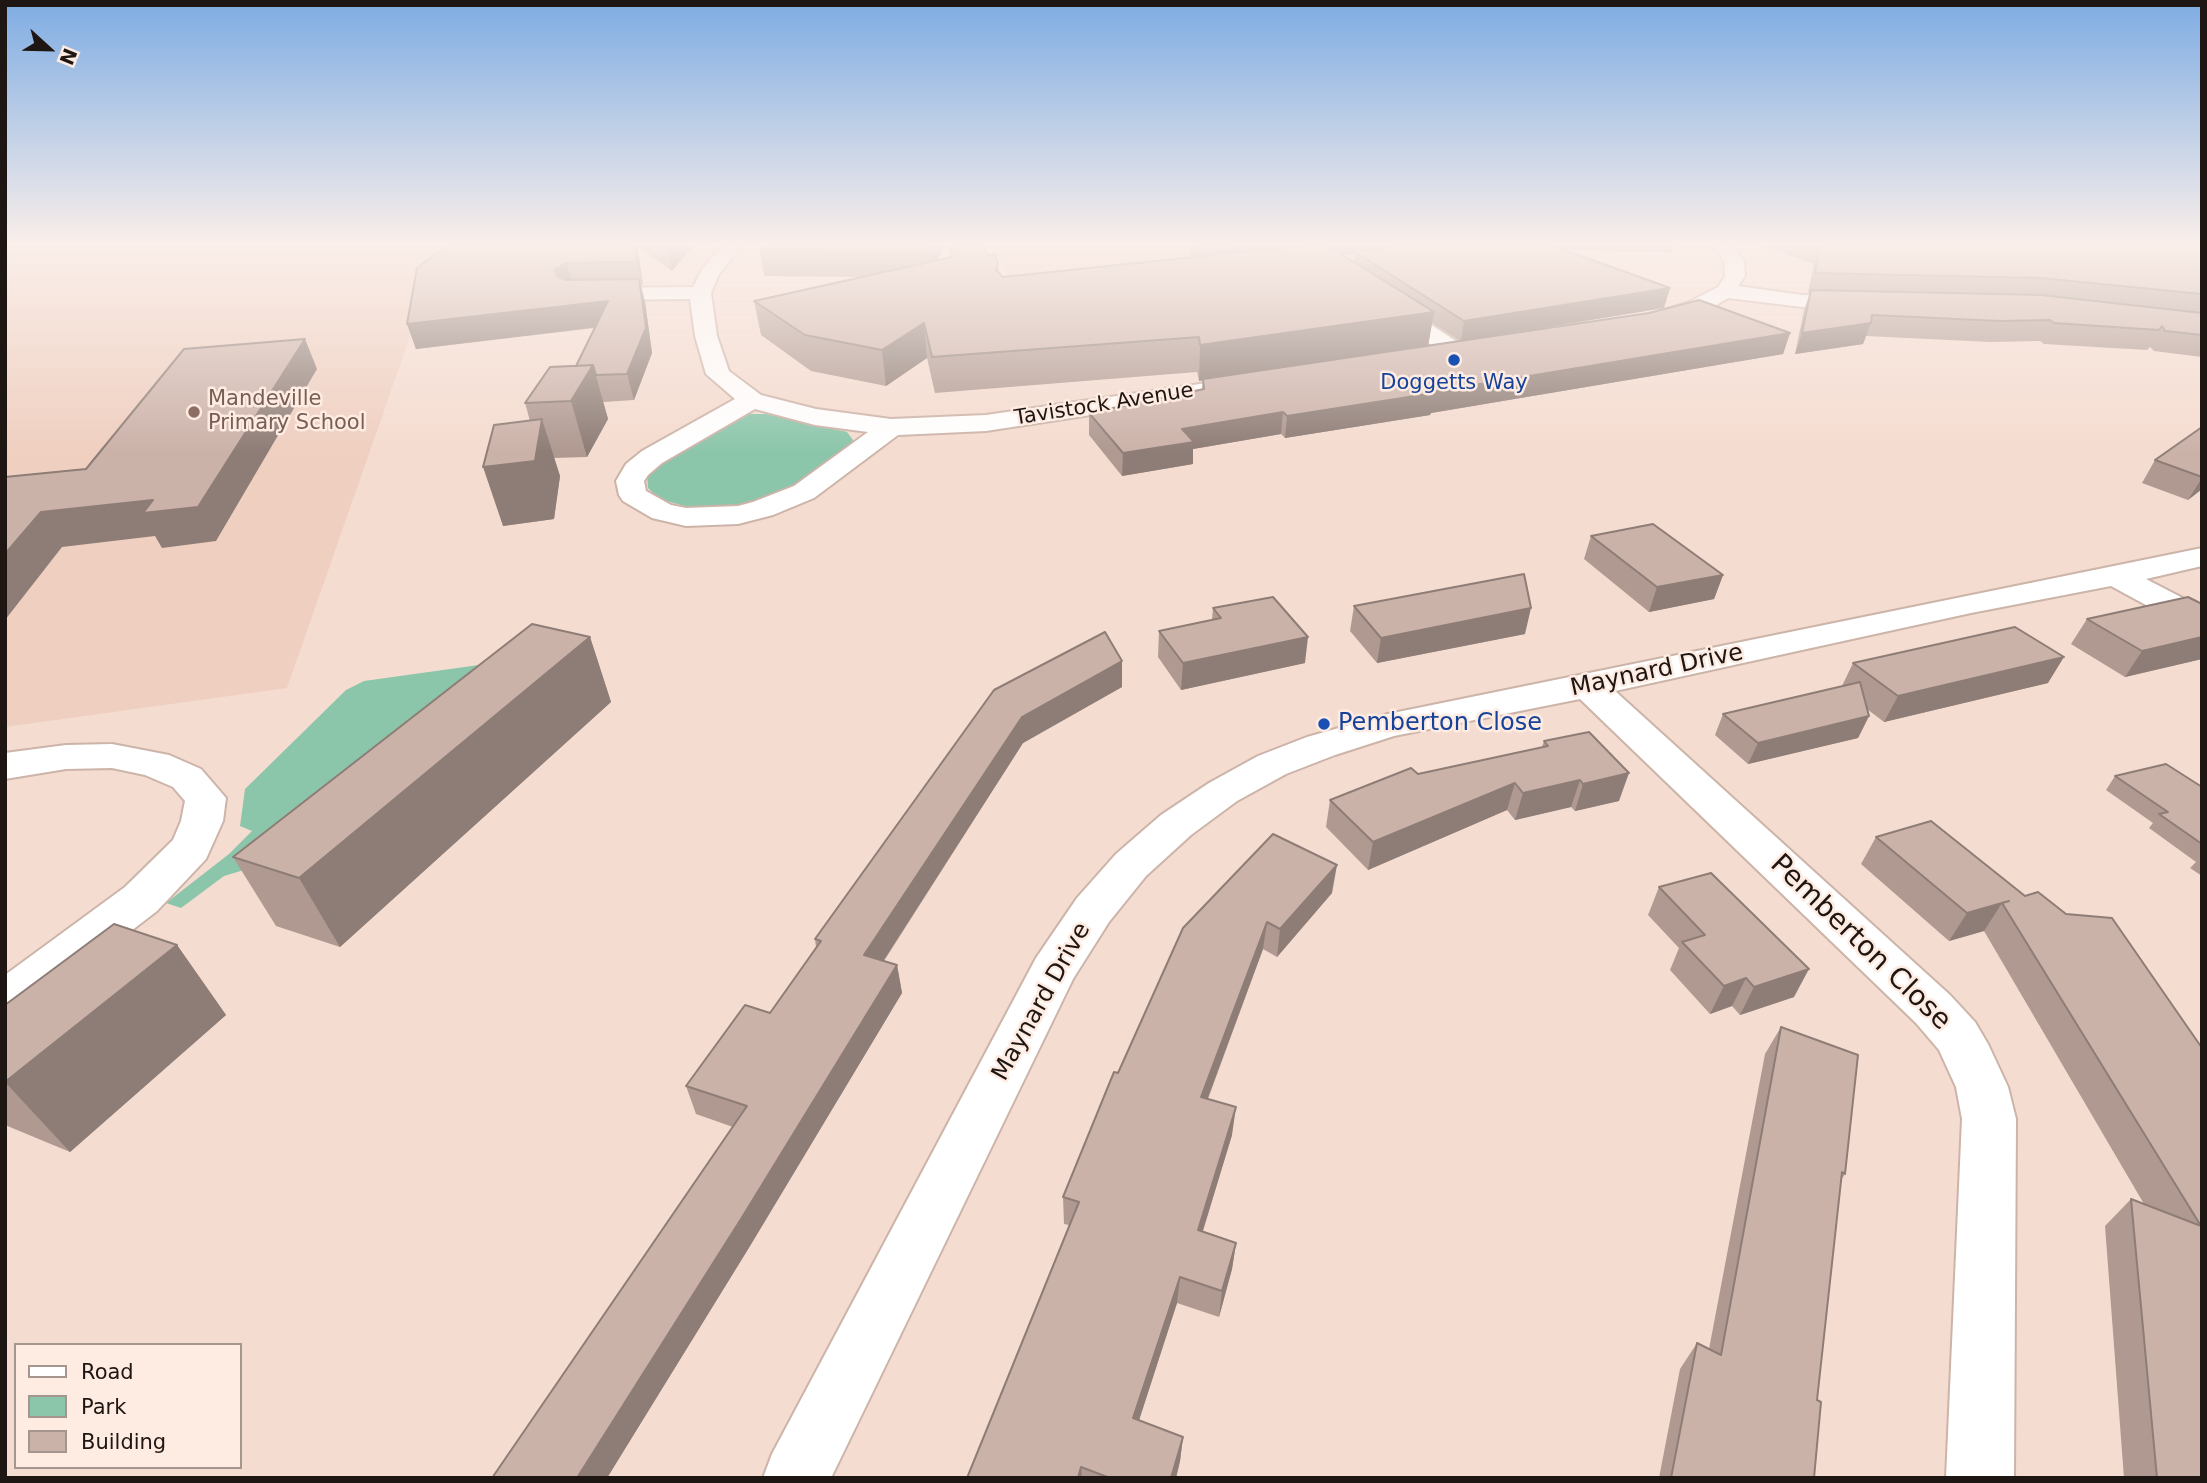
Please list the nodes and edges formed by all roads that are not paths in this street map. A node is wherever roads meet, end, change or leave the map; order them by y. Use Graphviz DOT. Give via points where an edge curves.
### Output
graph roads {
  1 [pos="703,314"];
  2 [pos="1400,314"];
  3 [pos="1679,314"];
  4 [pos="1630,325"];
  5 [pos="1484,348"];
  6 [pos="1457,352"];
  7 [pos="1416,358"];
  8 [pos="1254,383"];
  9 [pos="752,400"];
  10 [pos="891,427"];
  11 [pos="2202,557"];
  12 [pos="2116,576"];
  13 [pos="2202,622"];
  14 [pos="1588,686"];
  15 [pos="5,766"];
  16 [pos="5,1001"];
  17 [pos="796,1478"];
  18 [pos="1980,1478"];
  1 -- 9 [label="street, Tavistock Avenue" via="718,374"];
  2 -- 6 [label="street"];
  3 -- 4 [label="street"];
  5 -- 6 [label="street"];
  6 -- 7 [label="street"];
  8 -- 10 [label="street, Tavistock Avenue" via="986,423"];
  9 -- 10 [label="street, Tavistock Avenue" via="815,418"];
  9 -- 10 [label="street" via="652,457 630,481 633,495 662,512 686,517 763,509 804,492"];
  11 -- 12 [label="street, Maynard Drive"];
  12 -- 13 [label="street"];
  12 -- 14 [label="street, Maynard Drive"];
  14 -- 17 [label="street, Maynard Drive" via="1388,726 1272,765 1213,798 1131,865 1093,910 1053,971"];
  14 -- 18 [label="street, Pemberton Close" via="1933,1009 1970,1059 1989,1119"];
  15 -- 16 [label="street" via="112,756 155,764 187,778 206,798 191,848 141,899"];
}
